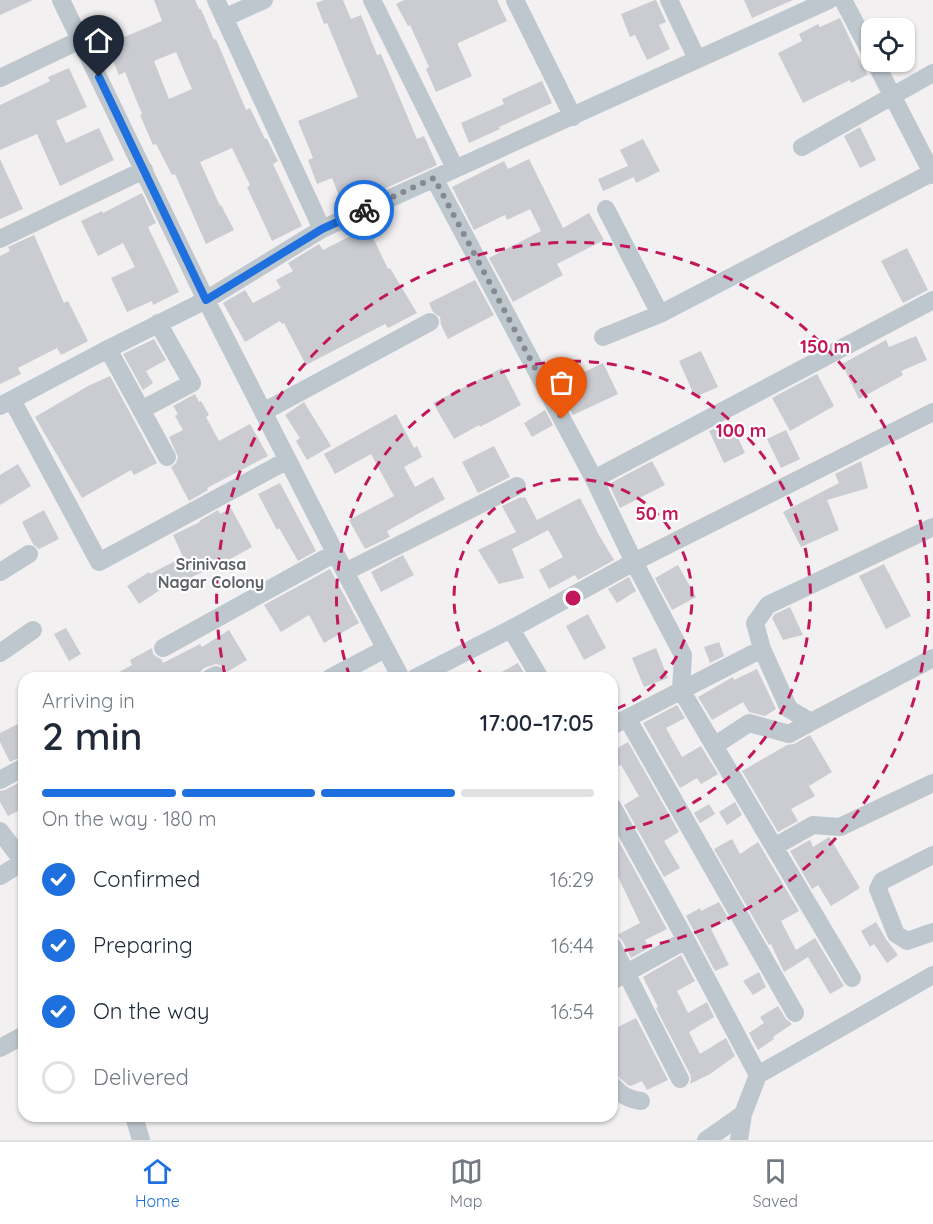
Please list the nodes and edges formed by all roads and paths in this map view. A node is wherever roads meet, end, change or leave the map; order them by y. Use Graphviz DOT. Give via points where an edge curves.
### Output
graph roads {
  1 [pos="62,0"];
  2 [pos="216,0"];
  3 [pos="264,0"];
  4 [pos="372,0"];
  5 [pos="514,0"];
  6 [pos="669,0"];
  7 [pos="829,0"];
  8 [pos="843,0"];
  9 [pos="224,18"];
  10 [pos="861,34"];
  11 [pos="81,39"];
  12 [pos="697,59"];
  13 [pos="880,72"];
  14 [pos="933,74"];
  15 [pos="0,78"];
  16 [pos="892,95"];
  17 [pos="573,117"];
  18 [pos="802,147"];
  19 [pos="455,168"];
  20 [pos="144,170"];
  21 [pos="933,173"];
  22 [pos="434,178"];
  23 [pos="606,209"];
  24 [pos="322,229"];
  25 [pos="0,239"];
  26 [pos="206,300"];
  27 [pos="933,300"];
  28 [pos="660,314"];
  29 [pos="430,322"];
  30 [pos="158,323"];
  31 [pos="603,337"];
  32 [pos="108,349"];
  33 [pos="6,403"];
  34 [pos="141,410"];
  35 [pos="933,411"];
  36 [pos="263,412"];
  37 [pos="167,457"];
  38 [pos="288,460"];
  39 [pos="594,479"];
  40 [pos="517,486"];
  41 [pos="933,526"];
  42 [pos="335,553"];
  43 [pos="29,554"];
  44 [pos="634,562"];
  45 [pos="0,572"];
  46 [pos="345,572"];
  47 [pos="511,628"];
  48 [pos="33,630"];
  49 [pos="164,648"];
  50 [pos="385,649"];
  51 [pos="762,649"];
  52 [pos="0,653"];
  53 [pos="933,658"];
  54 [pos="341,672"];
  55 [pos="398,672"];
  56 [pos="427,672"];
  57 [pos="537,672"];
  58 [pos="681,690"];
  59 [pos="620,722"];
  60 [pos="811,722"];
  61 [pos="714,746"];
  62 [pos="18,771"];
  63 [pos="0,780"];
  64 [pos="933,783"];
  65 [pos="618,817"];
  66 [pos="0,831"];
  67 [pos="774,847"];
  68 [pos="18,855"];
  69 [pos="933,855"];
  70 [pos="18,866"];
  71 [pos="0,876"];
  72 [pos="933,932"];
  73 [pos="686,940"];
  74 [pos="933,975"];
  75 [pos="619,977"];
  76 [pos="852,978"];
  77 [pos="795,1013"];
  78 [pos="18,1038"];
  79 [pos="0,1048"];
  80 [pos="758,1075"];
  81 [pos="680,1078"];
  82 [pos="618,1092"];
  83 [pos="640,1101"];
  84 [pos="743,1114"];
  85 [pos="136,1122"];
  86 [pos="141,1140"];
  87 [pos="706,1140"];
  88 [pos="739,1140"];
  1 -- 11 [label="street"];
  2 -- 9 [label="street"];
  3 -- 9 [label="street"];
  4 -- 19 [label="street"];
  5 -- 17 [label="street"];
  6 -- 12 [label="street"];
  7 -- 12 [label="street"];
  8 -- 10 [label="street"];
  9 -- 24 [label="street"];
  11 -- 15 [label="street"];
  11 -- 20 [label="street"];
  12 -- 17 [label="street"];
  13 -- 16 [label="street"];
  14 -- 16 [label="street"];
  16 -- 18 [label="street"];
  16 -- 21 [label="street"];
  17 -- 19 [label="street"];
  19 -- 22 [label="street"];
  20 -- 25 [label="street"];
  20 -- 26 [label="street"];
  21 -- 28 [label="street"];
  22 -- 24 [label="street"];
  22 -- 39 [label="street"];
  23 -- 28 [label="street"];
  24 -- 26 [label="street"];
  26 -- 30 [label="street"];
  26 -- 36 [label="street"];
  27 -- 39 [label="street"];
  28 -- 31 [label="street"];
  29 -- 36 [label="street"];
  30 -- 32 [label="street"];
  30 -- 34 [label="street" via="192,383"];
  32 -- 33 [label="street"];
  32 -- 34 [label="street"];
  33 -- 38 [label="street" via="99,562"];
  34 -- 37 [label="street"];
  35 -- 44 [label="street"];
  36 -- 38 [label="street"];
  38 -- 42 [label="street"];
  39 -- 44 [label="street"];
  40 -- 46 [label="street"];
  41 -- 51 [label="street" via="768,605 755,623"];
  42 -- 46 [label="street"];
  42 -- 49 [label="street"];
  43 -- 45 [label="street"];
  44 -- 47 [label="street"];
  44 -- 58 [label="street" via="683,655"];
  46 -- 50 [label="street"];
  47 -- 56 [label="street"];
  47 -- 57 [label="street"];
  48 -- 52 [label="street"];
  50 -- 54 [label="street"];
  50 -- 55 [label="street"];
  51 -- 58 [label="street"];
  51 -- 60 [label="street" via="789,709"];
  53 -- 60 [label="street"];
  58 -- 59 [label="street"];
  58 -- 61 [label="street"];
  59 -- 77 [label="street"];
  60 -- 61 [label="street" via="789,734 749,723"];
  61 -- 67 [label="street"];
  62 -- 63 [label="street"];
  64 -- 67 [label="street" via="840,827 813,825"];
  65 -- 73 [label="street"];
  66 -- 68 [label="street"];
  67 -- 76 [label="street"];
  69 -- 72 [label="street" via="882,881 878,889 896,934 907,941"];
  70 -- 71 [label="street"];
  73 -- 75 [label="street"];
  73 -- 80 [label="street"];
  74 -- 80 [label="street"];
  75 -- 81 [label="street"];
  78 -- 79 [label="street"];
  80 -- 84 [label="street"];
  82 -- 83 [label="street"];
  84 -- 87 [label="street"];
  84 -- 88 [label="street"];
  85 -- 86 [label="street"];
}
